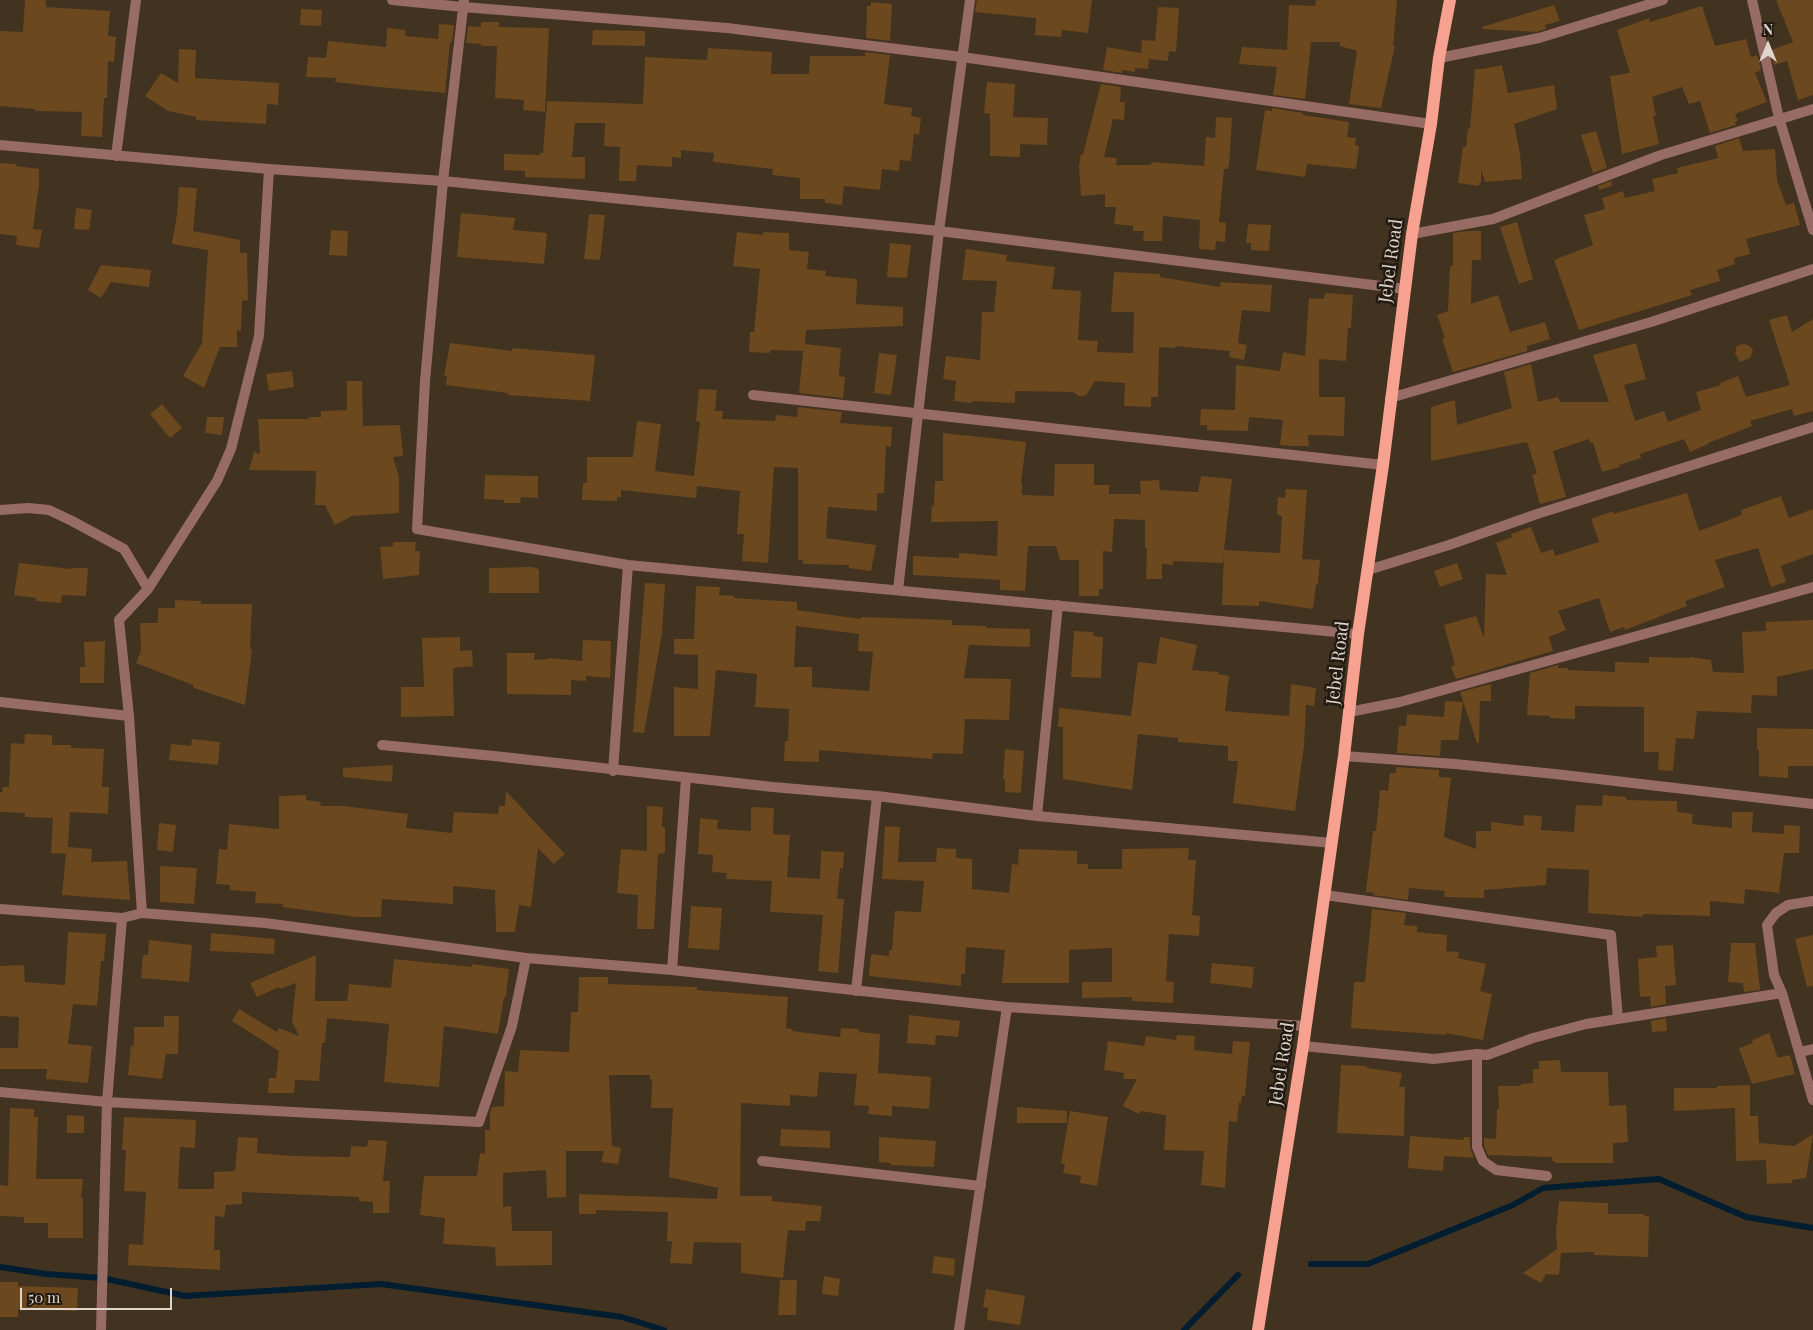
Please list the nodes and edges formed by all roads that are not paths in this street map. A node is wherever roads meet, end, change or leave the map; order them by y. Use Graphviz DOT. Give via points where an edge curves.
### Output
graph roads {
  1 [pos="136,0"];
  2 [pos="392,0"];
  3 [pos="970,0"];
  4 [pos="1450,0"];
  5 [pos="1663,0"];
  6 [pos="1752,0"];
  7 [pos="464,4"];
  8 [pos="962,57"];
  9 [pos="1439,58"];
  10 [pos="1813,109"];
  11 [pos="1779,118"];
  12 [pos="1430,124"];
  13 [pos="0,145"];
  14 [pos="116,156"];
  15 [pos="269,169"];
  16 [pos="443,182"];
  17 [pos="1813,230"];
  18 [pos="939,231"];
  19 [pos="1412,234"];
  20 [pos="1813,269"];
  21 [pos="1405,289"];
  22 [pos="753,394"];
  23 [pos="1390,398"];
  24 [pos="919,413"];
  25 [pos="1813,428"];
  26 [pos="1383,465"];
  27 [pos="0,510"];
  28 [pos="628,564"];
  29 [pos="1368,570"];
  30 [pos="1813,587"];
  31 [pos="148,589"];
  32 [pos="898,590"];
  33 [pos="1058,605"];
  34 [pos="1358,634"];
  35 [pos="0,702"];
  36 [pos="1349,712"];
  37 [pos="129,716"];
  38 [pos="382,745"];
  39 [pos="1344,756"];
  40 [pos="614,770"];
  41 [pos="686,778"];
  42 [pos="877,796"];
  43 [pos="1813,804"];
  44 [pos="1036,816"];
  45 [pos="1332,843"];
  46 [pos="1325,895"];
  47 [pos="1813,901"];
  48 [pos="0,909"];
  49 [pos="142,913"];
  50 [pos="122,918"];
  51 [pos="526,958"];
  52 [pos="672,970"];
  53 [pos="856,991"];
  54 [pos="1782,993"];
  55 [pos="1007,1007"];
  56 [pos="1618,1019"];
  57 [pos="1306,1026"];
  58 [pos="1304,1046"];
  59 [pos="1813,1049"];
  60 [pos="1800,1052"];
  61 [pos="1477,1054"];
  62 [pos="0,1092"];
  63 [pos="1813,1100"];
  64 [pos="107,1102"];
  65 [pos="762,1161"];
  66 [pos="1547,1176"];
  67 [pos="981,1186"];
  68 [pos="101,1330"];
  69 [pos="960,1330"];
  70 [pos="1258,1330"];
  1 -- 14 [label="street"];
  2 -- 7 [label="street"];
  3 -- 8 [label="street"];
  4 -- 9 [label="main road, Jebel Road"];
  5 -- 9 [label="street" via="1539,38"];
  6 -- 11 [label="street"];
  7 -- 8 [label="street" via="727,28"];
  7 -- 16 [label="street"];
  8 -- 12 [label="street"];
  8 -- 18 [label="street"];
  9 -- 12 [label="main road, Jebel Road"];
  10 -- 11 [label="street"];
  11 -- 17 [label="street"];
  11 -- 19 [label="street" via="1661,155 1493,219"];
  12 -- 19 [label="main road, Jebel Road"];
  13 -- 14 [label="street"];
  14 -- 15 [label="street"];
  15 -- 16 [label="street"];
  15 -- 31 [label="street" via="259,336 231,449 217,481"];
  16 -- 18 [label="street"];
  16 -- 28 [label="street" via="425,381 417,529"];
  18 -- 21 [label="street"];
  18 -- 24 [label="street"];
  19 -- 21 [label="main road, Jebel Road"];
  20 -- 23 [label="street" via="1651,322"];
  21 -- 23 [label="main road, Jebel Road"];
  22 -- 24 [label="street"];
  23 -- 26 [label="main road, Jebel Road"];
  24 -- 26 [label="street"];
  24 -- 32 [label="street"];
  25 -- 29 [label="street"];
  26 -- 29 [label="main road, Jebel Road"];
  27 -- 31 [label="street" via="49,510 81,526 124,549"];
  28 -- 32 [label="street"];
  28 -- 40 [label="street"];
  29 -- 34 [label="main road, Jebel Road"];
  30 -- 36 [label="street" via="1400,702"];
  31 -- 37 [label="street" via="119,620"];
  32 -- 33 [label="street"];
  33 -- 34 [label="street"];
  33 -- 44 [label="street"];
  34 -- 36 [label="main road, Jebel Road"];
  35 -- 37 [label="street"];
  36 -- 39 [label="main road, Jebel Road"];
  37 -- 49 [label="street"];
  38 -- 40 [label="street"];
  39 -- 43 [label="street" via="1555,774"];
  39 -- 45 [label="main road, Jebel Road"];
  40 -- 41 [label="street"];
  41 -- 42 [label="street"];
  41 -- 52 [label="street"];
  42 -- 44 [label="street"];
  42 -- 53 [label="street"];
  44 -- 45 [label="street"];
  45 -- 46 [label="main road, Jebel Road"];
  46 -- 56 [label="street" via="1611,935"];
  46 -- 57 [label="main road, Jebel Road"];
  47 -- 54 [label="street" via="1788,905 1767,925 1774,975"];
  48 -- 50 [label="street"];
  49 -- 50 [label="street"];
  49 -- 51 [label="street" via="265,923"];
  50 -- 64 [label="street"];
  51 -- 52 [label="street"];
  51 -- 64 [label="street" via="512,1026 479,1122"];
  52 -- 53 [label="street"];
  53 -- 55 [label="street"];
  54 -- 56 [label="street"];
  54 -- 60 [label="street"];
  55 -- 57 [label="street"];
  55 -- 67 [label="street"];
  56 -- 61 [label="street" via="1533,1038 1487,1055"];
  57 -- 58 [label="main road, Jebel Road"];
  58 -- 61 [label="street" via="1434,1059"];
  58 -- 70 [label="main road, Jebel Road"];
  59 -- 60 [label="street"];
  60 -- 63 [label="street"];
  61 -- 66 [label="street" via="1477,1146 1483,1161 1496,1170"];
  62 -- 64 [label="street"];
  64 -- 68 [label="street"];
  65 -- 67 [label="street"];
  67 -- 69 [label="street"];
}
